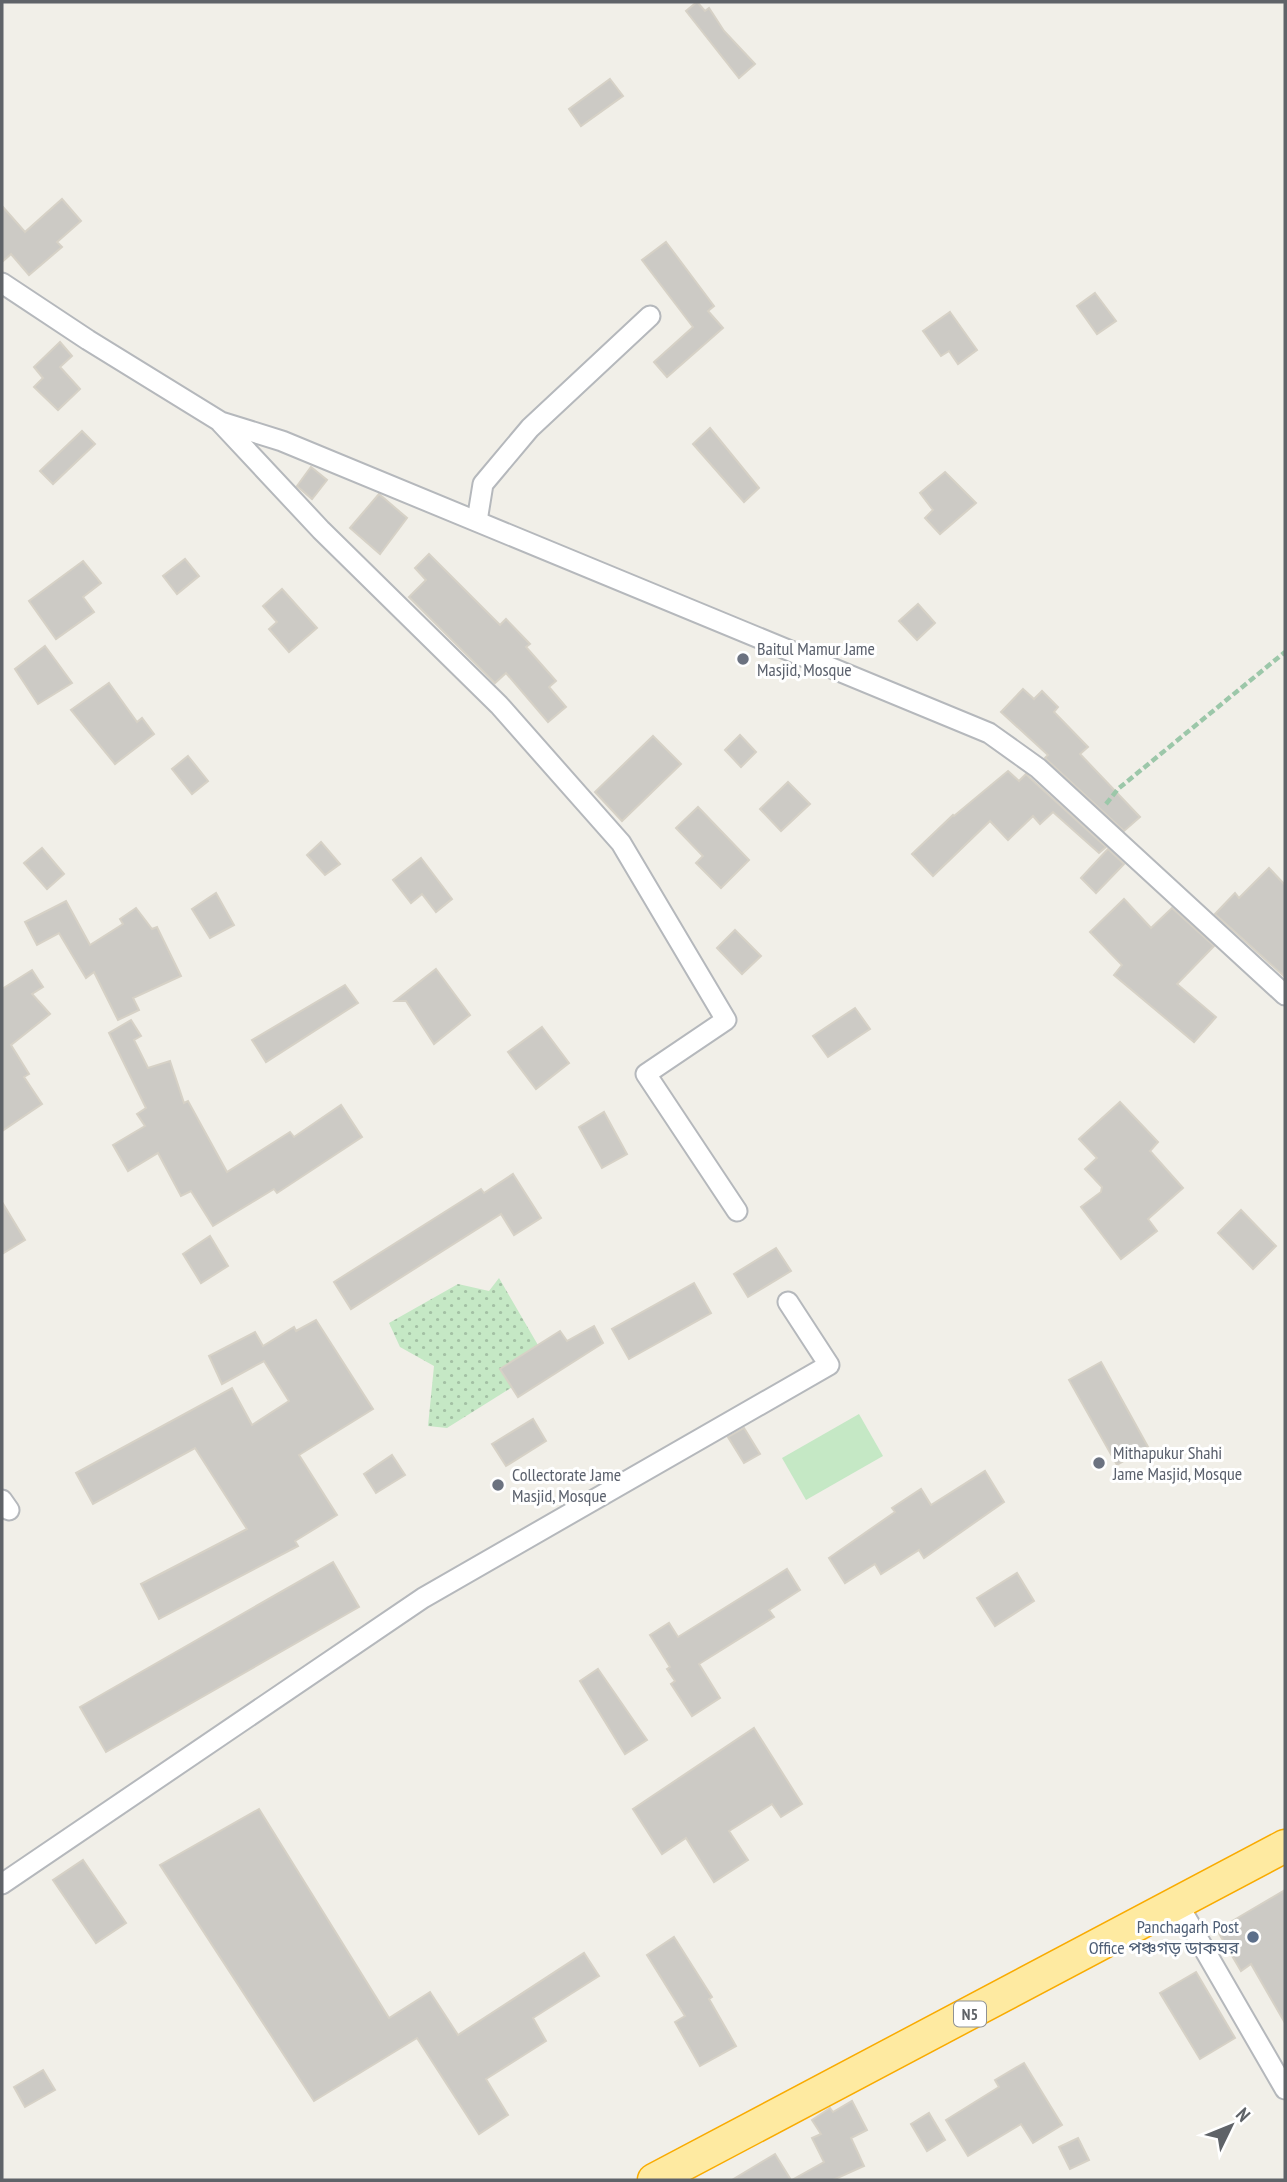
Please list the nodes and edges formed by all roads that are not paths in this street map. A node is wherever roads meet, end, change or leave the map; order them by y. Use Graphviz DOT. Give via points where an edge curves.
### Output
graph roads {
  1 [pos="2,283"];
  2 [pos="650,316"];
  3 [pos="220,422"];
  4 [pos="477,521"];
  5 [pos="1285,995"];
  6 [pos="737,1211"];
  7 [pos="788,1302"];
  8 [pos="1285,1846"];
  9 [pos="2,1884"];
  10 [pos="1178,1905"];
  11 [pos="1285,2089"];
  12 [pos="654,2180"];
  1 -- 3 [label="street"];
  2 -- 4 [label="street" via="530,428 483,484"];
  3 -- 4 [label="street" via="282,441"];
  3 -- 6 [label="street" via="321,530 499,705 621,843 726,1020 646,1074"];
  4 -- 5 [label="street" via="989,733 1038,768"];
  7 -- 9 [label="street" via="829,1365 423,1598"];
  8 -- 10 [label="highway, N5"];
  10 -- 11 [label="street"];
  10 -- 12 [label="highway, N5"];
}
